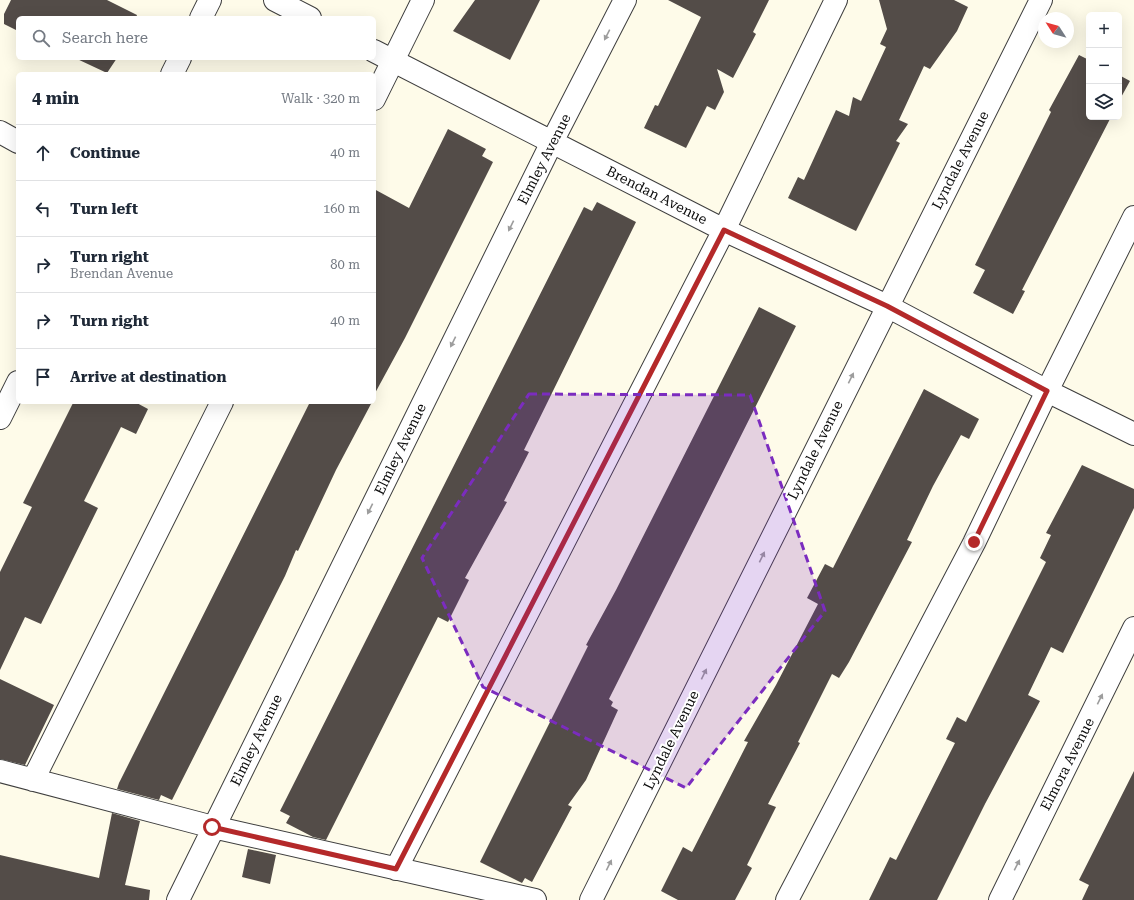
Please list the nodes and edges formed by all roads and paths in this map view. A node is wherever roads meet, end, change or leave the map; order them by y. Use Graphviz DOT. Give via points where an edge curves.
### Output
graph roads {
  1 [pos="210,0"];
  2 [pos="275,0"];
  3 [pos="423,0"];
  4 [pos="625,0"];
  5 [pos="836,0"];
  6 [pos="1041,0"];
  7 [pos="201,16"];
  8 [pos="306,16"];
  9 [pos="376,52"];
  10 [pos="179,60"];
  11 [pos="393,61"];
  12 [pos="173,72"];
  13 [pos="376,95"];
  14 [pos="0,132"];
  15 [pos="16,141"];
  16 [pos="552,142"];
  17 [pos="1134,217"];
  18 [pos="724,230"];
  19 [pos="887,306"];
  20 [pos="16,386"];
  21 [pos="1047,391"];
  22 [pos="221,404"];
  23 [pos="0,418"];
  24 [pos="1134,434"];
  25 [pos="1134,628"];
  26 [pos="0,771"];
  27 [pos="33,780"];
  28 [pos="212,827"];
  29 [pos="396,869"];
  30 [pos="178,900"];
  31 [pos="535,900"];
  32 [pos="591,900"];
  33 [pos="787,900"];
  34 [pos="1000,900"];
  1 -- 7 [label="street"];
  2 -- 8 [label="street"];
  3 -- 11 [label="street"];
  4 -- 16 [label="street, Elmley Avenue, one-way"];
  5 -- 18 [label="street"];
  6 -- 19 [label="street, Lyndale Avenue"];
  9 -- 11 [label="street, Brendan Avenue"];
  10 -- 12 [label="street"];
  11 -- 13 [label="street"];
  11 -- 16 [label="street, Brendan Avenue"];
  14 -- 15 [label="street"];
  16 -- 18 [label="street, Brendan Avenue"];
  16 -- 28 [label="street, Elmley Avenue, one-way"];
  17 -- 21 [label="street"];
  18 -- 19 [label="street, Brendan Avenue"];
  18 -- 29 [label="street"];
  19 -- 21 [label="street, Brendan Avenue"];
  32 -- 19 [label="street, Lyndale Avenue, one-way"];
  20 -- 23 [label="street"];
  21 -- 24 [label="street, Brendan Avenue"];
  21 -- 33 [label="street" via="974,542"];
  22 -- 27 [label="street"];
  34 -- 25 [label="street, Elmora Avenue, one-way"];
  26 -- 27 [label="street"];
  27 -- 28 [label="street"];
  28 -- 29 [label="street"];
  28 -- 30 [label="street, Elmley Avenue"];
  29 -- 31 [label="street"];
}
